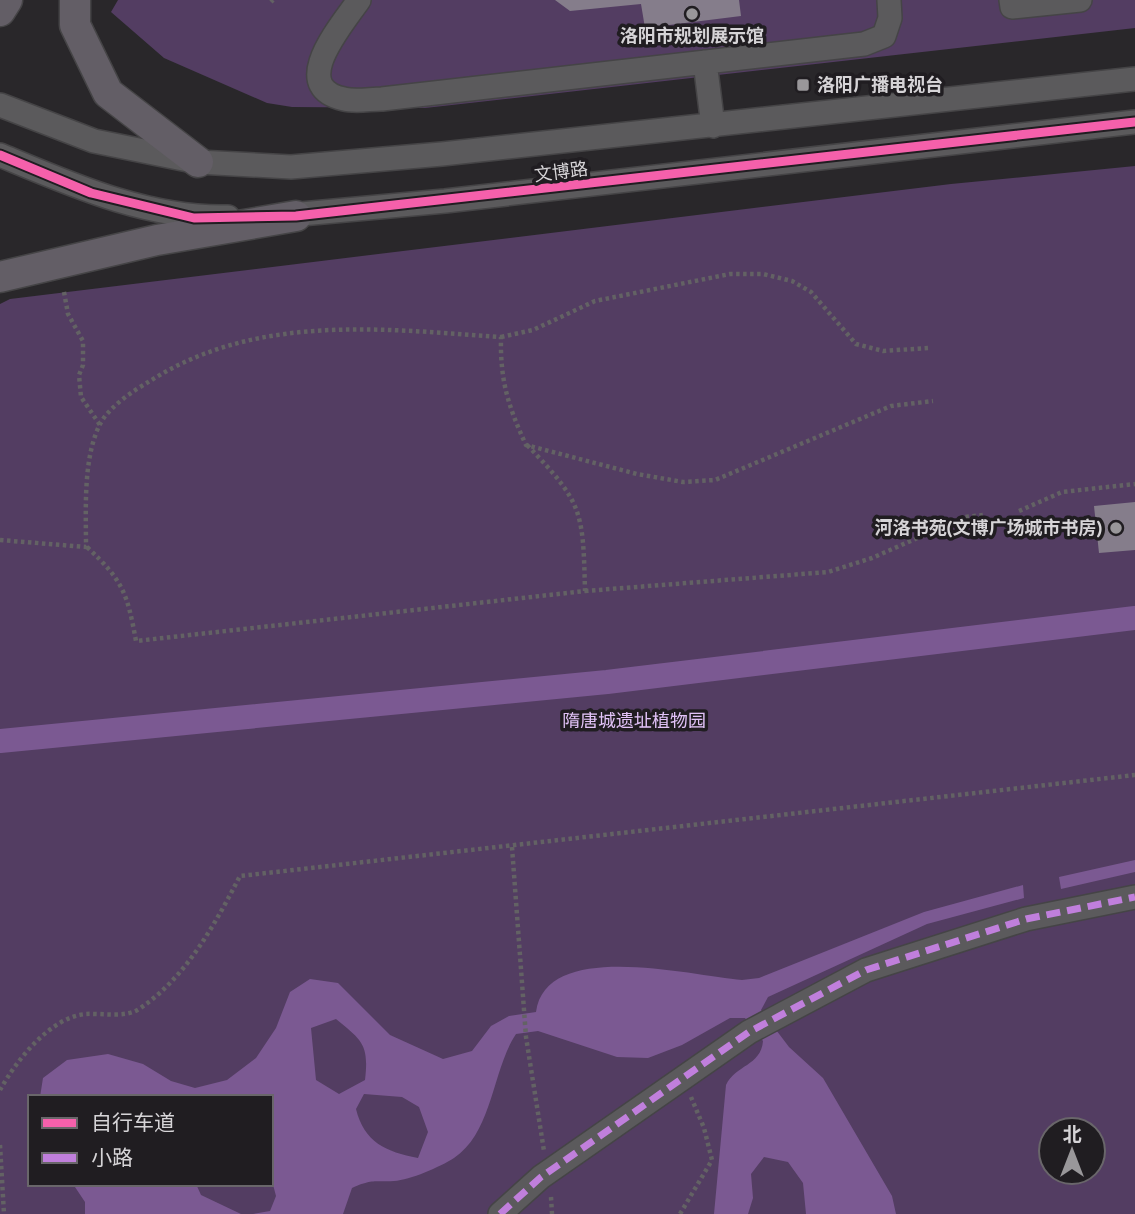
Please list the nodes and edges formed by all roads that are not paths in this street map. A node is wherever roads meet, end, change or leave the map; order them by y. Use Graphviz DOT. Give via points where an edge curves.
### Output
graph roads {
  1 [pos="7,0"];
  2 [pos="75,0"];
  3 [pos="889,0"];
  4 [pos="1011,0"];
  5 [pos="1080,0"];
  6 [pos="360,2"];
  7 [pos="0,11"];
  8 [pos="705,62"];
  9 [pos="1135,79"];
  10 [pos="0,105"];
  11 [pos="1135,122"];
  12 [pos="713,126"];
  13 [pos="0,155"];
  14 [pos="198,162"];
  15 [pos="296,216"];
  16 [pos="0,277"];
  17 [pos="1135,897"];
  18 [pos="500,1214"];
  1 -- 7 [label="main road"];
  2 -- 14 [label="main road" via="75,25 108,93"];
  3 -- 8 [label="street" via="884,36 864,44"];
  4 -- 5 [label="street" via="1012,7"];
  6 -- 8 [label="street" via="318,68 318,81 326,92 344,100"];
  8 -- 12 [label="street"];
  9 -- 12 [label="street, 文博路"];
  10 -- 14 [label="street, 文博路" via="94,141"];
  11 -- 15 [label="street, 文博路"];
  12 -- 14 [label="street, 文博路" via="290,167"];
  13 -- 15 [label="street, 文博路" via="91,193 194,218"];
  15 -- 16 [label="main road" via="158,240"];
  17 -- 18 [label="street" via="1026,919 866,970 772,1018 681,1077 548,1172"];
}
